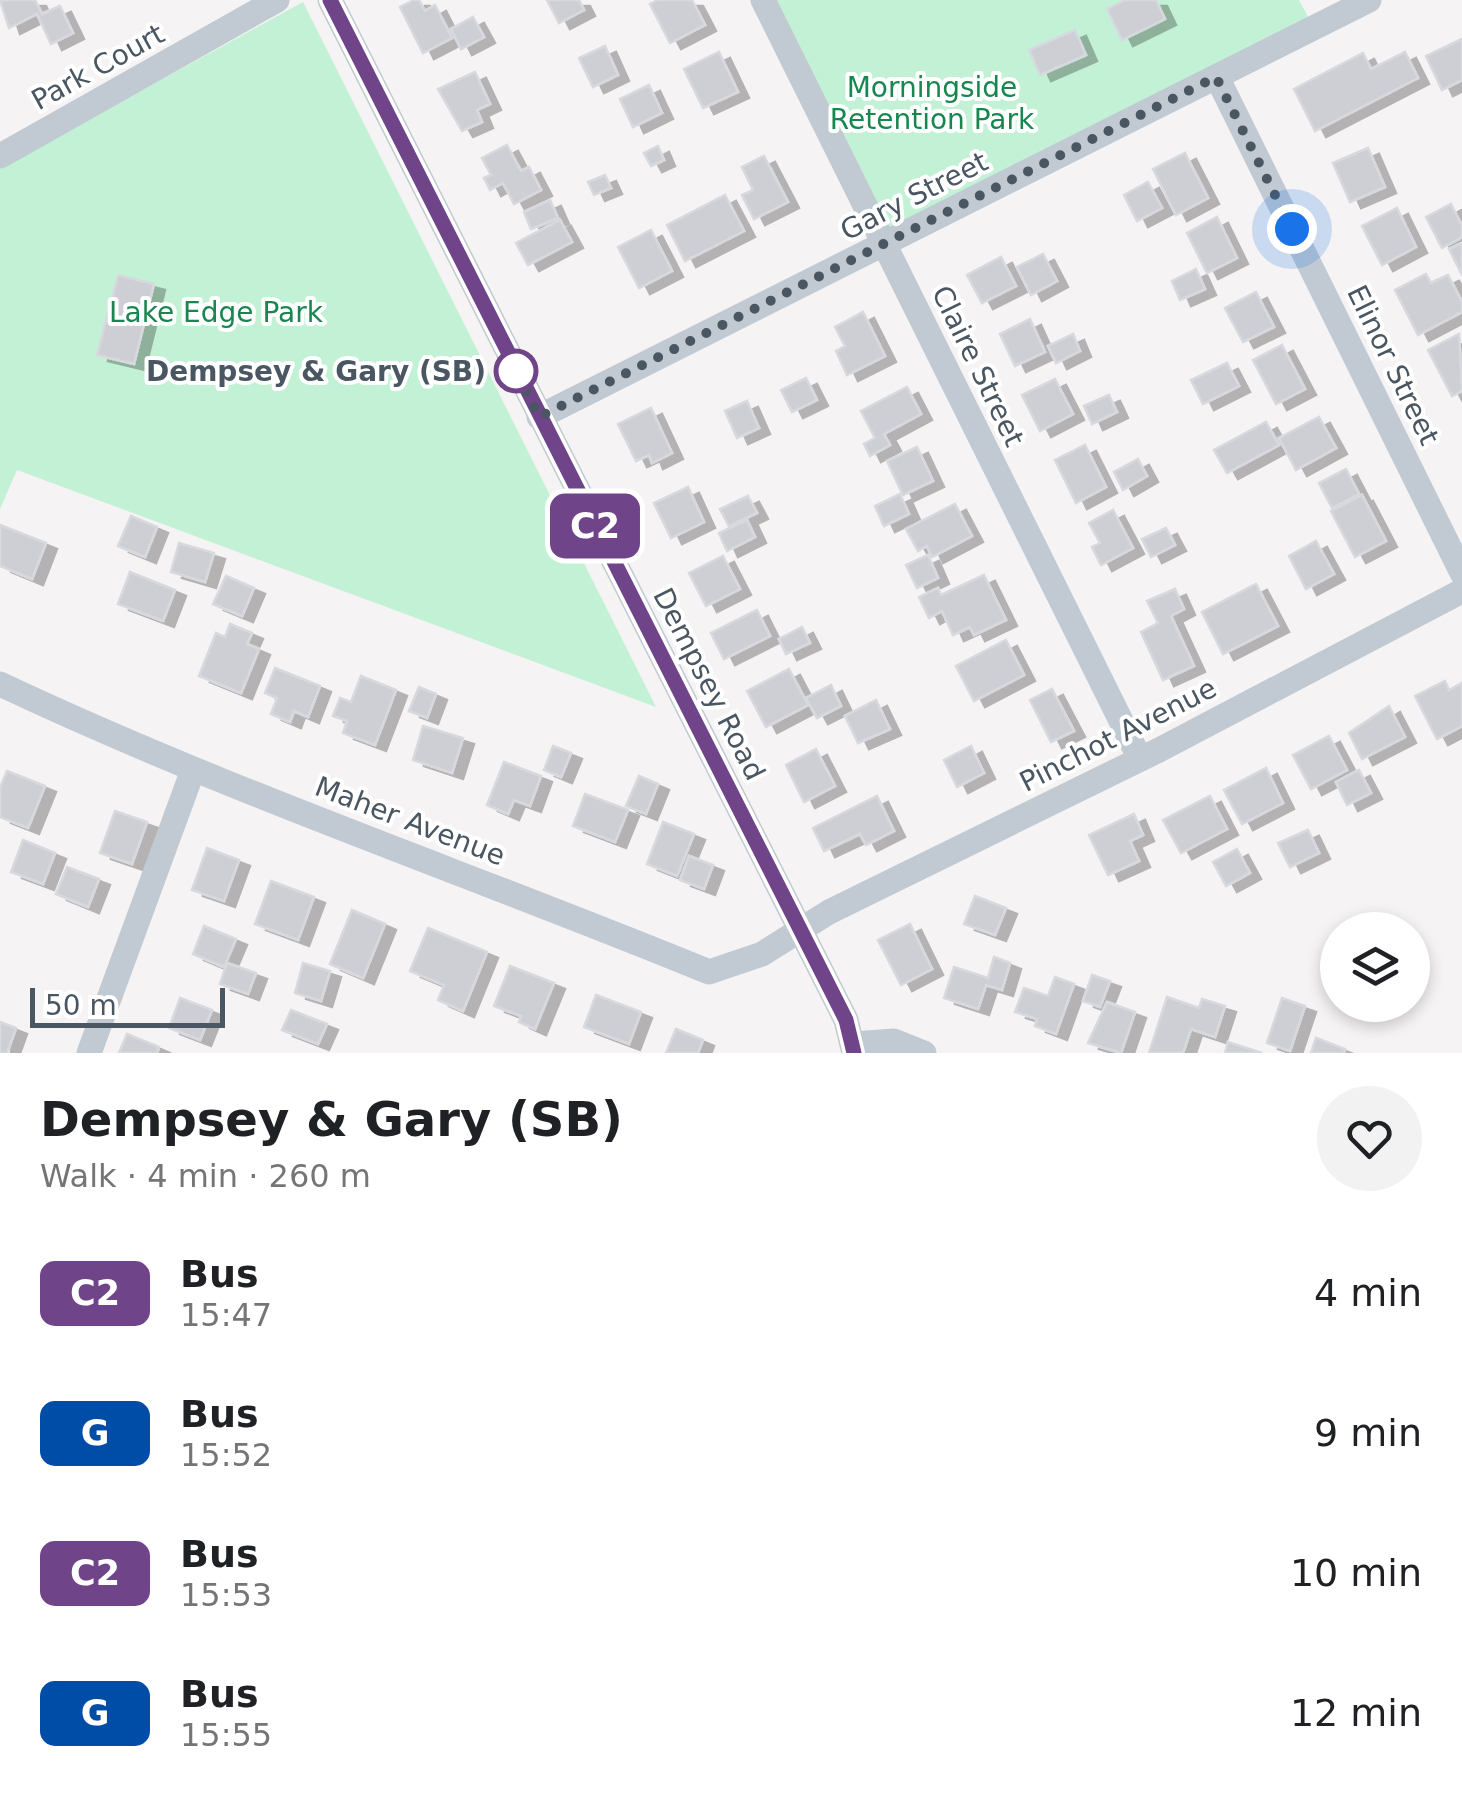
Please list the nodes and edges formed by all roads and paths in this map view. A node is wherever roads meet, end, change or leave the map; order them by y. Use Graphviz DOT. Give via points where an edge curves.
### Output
graph roads {
  1 [pos="276,0"];
  2 [pos="330,0"];
  3 [pos="763,0"];
  4 [pos="1370,0"];
  5 [pos="1216,77"];
  6 [pos="0,156"];
  7 [pos="884,244"];
  8 [pos="539,417"];
  9 [pos="1462,572"];
  10 [pos="1462,591"];
  11 [pos="0,684"];
  12 [pos="1140,759"];
  13 [pos="193,770"];
  14 [pos="798,929"];
  15 [pos="851,1039"];
  16 [pos="90,1053"];
  17 [pos="924,1053"];
  1 -- 6 [label="street, Park Court"];
  2 -- 8 [label="street, Dempsey Road"];
  3 -- 7 [label="street, Claire Street"];
  4 -- 5 [label="street, Gary Street"];
  5 -- 7 [label="street, Gary Street"];
  5 -- 9 [label="street, Elinor Street"];
  7 -- 8 [label="street, Gary Street"];
  7 -- 12 [label="street, Claire Street"];
  8 -- 14 [label="street, Dempsey Road"];
  10 -- 12 [label="street, Pinchot Avenue"];
  11 -- 13 [label="street, Maher Avenue"];
  12 -- 14 [label="street, Pinchot Avenue"];
  13 -- 14 [label="street, Maher Avenue" via="709,972 762,954"];
  13 -- 16 [label="street"];
  14 -- 15 [label="street, Dempsey Road"];
  15 -- 17 [label="street" via="894,1041"];
}
